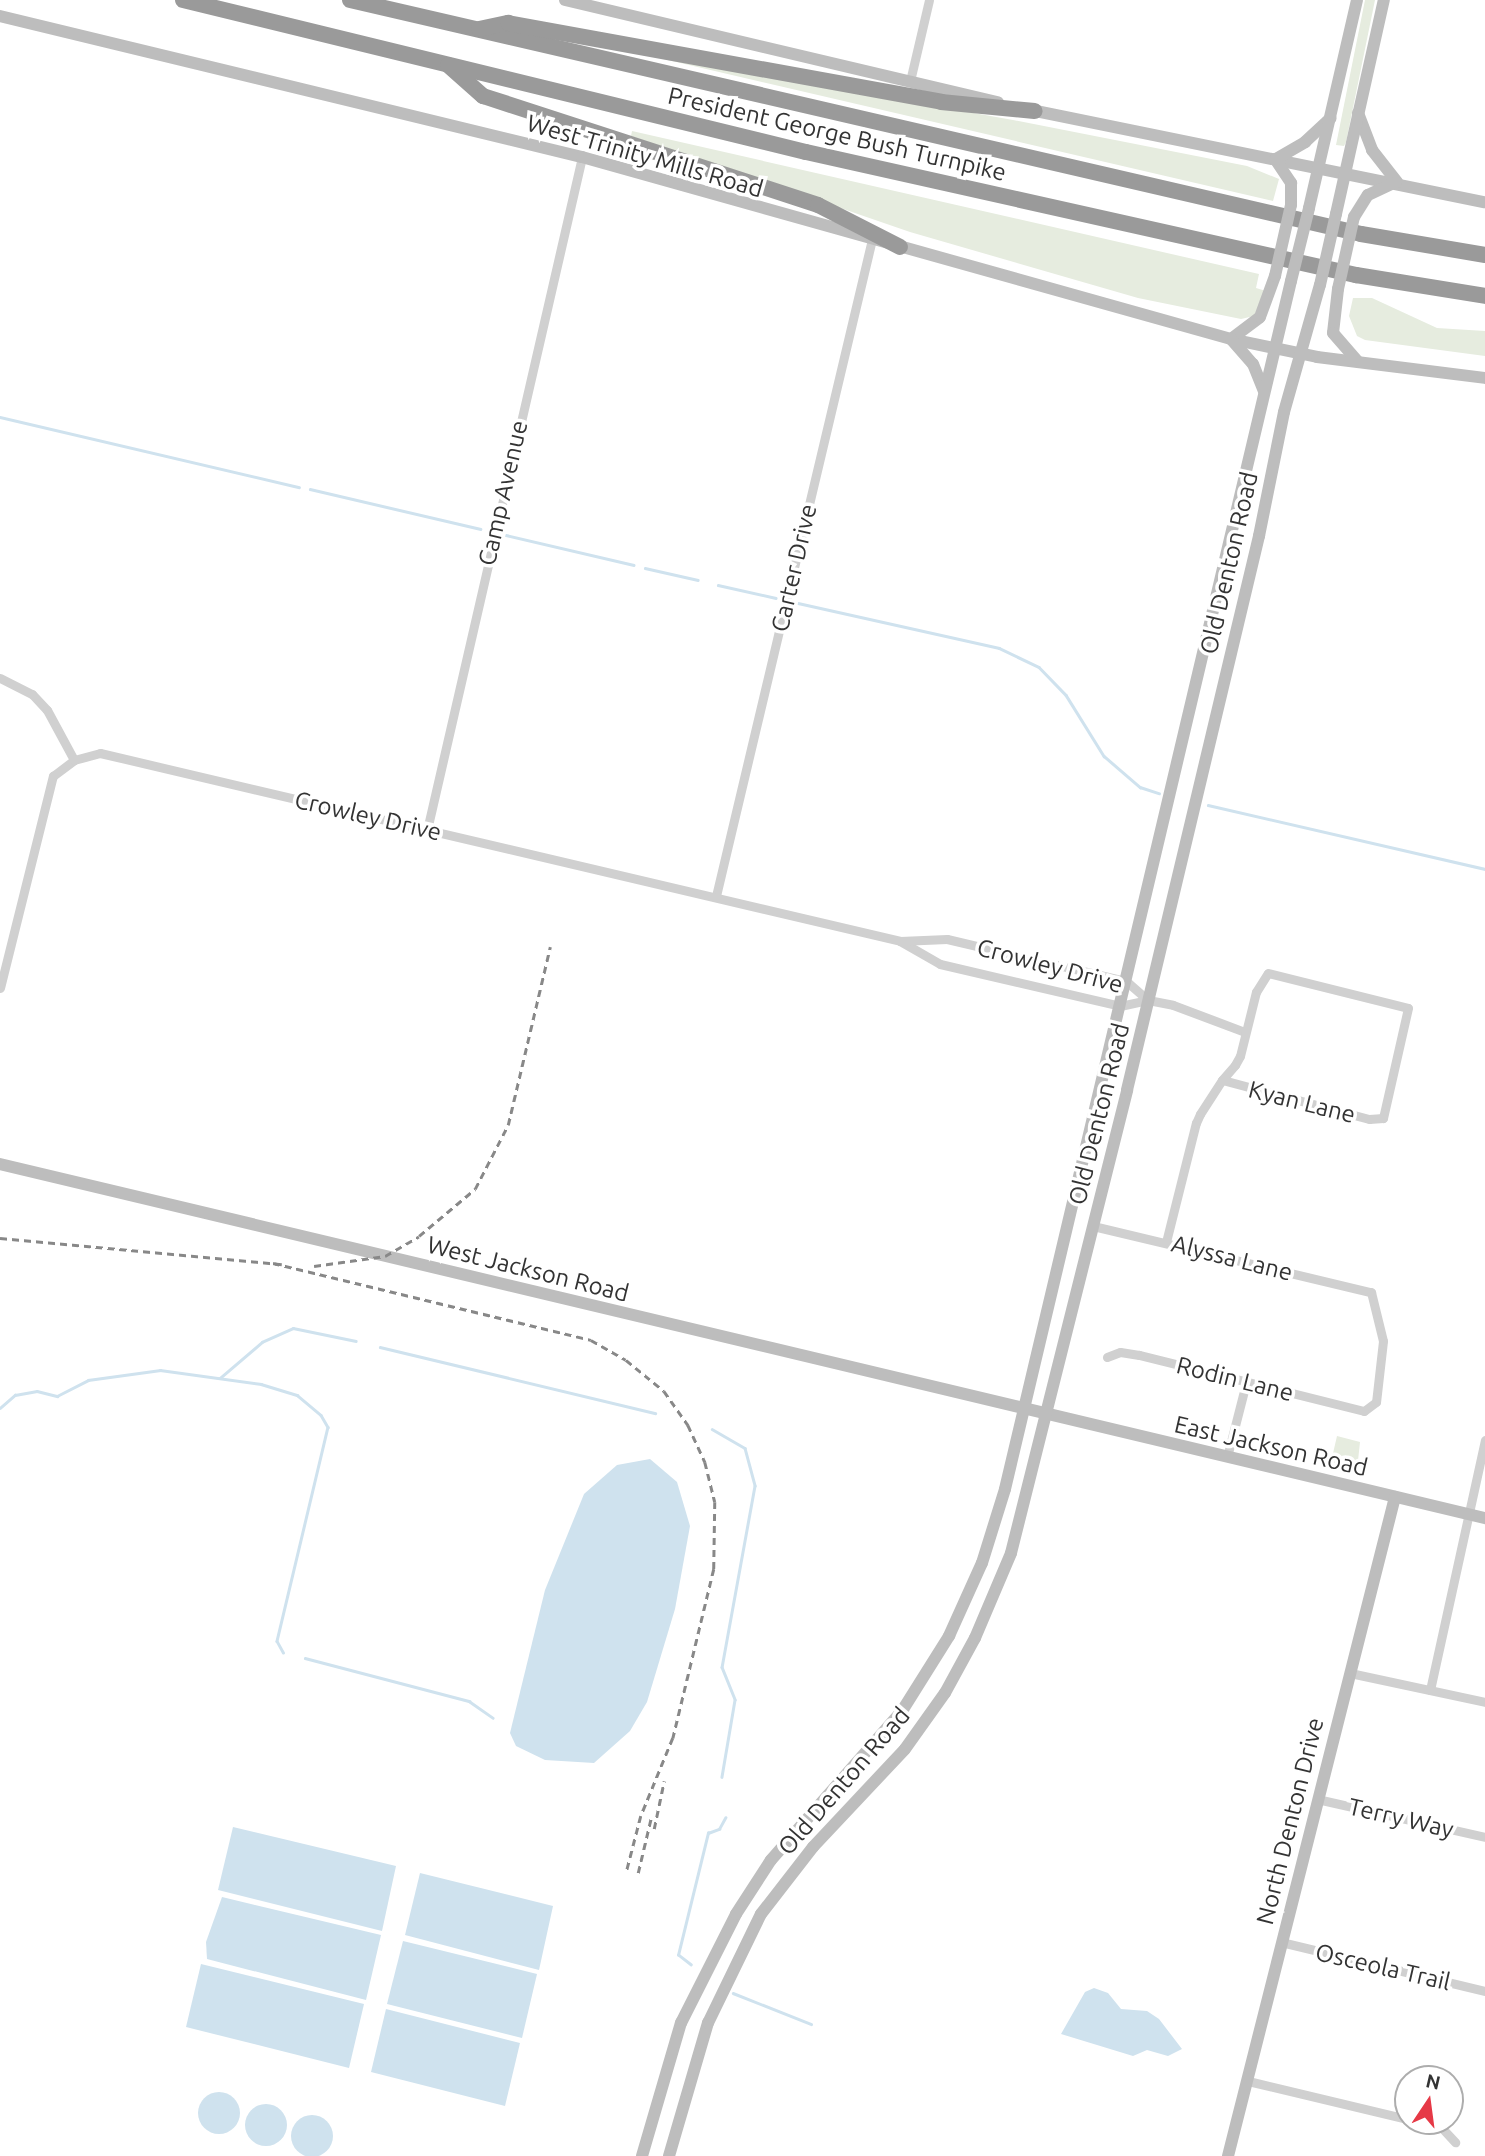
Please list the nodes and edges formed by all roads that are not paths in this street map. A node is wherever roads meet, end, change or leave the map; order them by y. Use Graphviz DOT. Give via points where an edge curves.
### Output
graph roads {
  1 [pos="183,0"];
  2 [pos="350,0"];
  3 [pos="565,0"];
  4 [pos="929,0"];
  5 [pos="1357,0"];
  6 [pos="1384,0"];
  7 [pos="2,15"];
  8 [pos="473,30"];
  9 [pos="447,63"];
  10 [pos="910,81"];
  11 [pos="1035,111"];
  12 [pos="1357,112"];
  13 [pos="1331,118"];
  14 [pos="582,157"];
  15 [pos="1275,159"];
  16 [pos="1319,167"];
  17 [pos="1345,171"];
  18 [pos="1396,182"];
  19 [pos="1485,202"];
  20 [pos="872,239"];
  21 [pos="900,247"];
  22 [pos="1485,255"];
  23 [pos="1485,296"];
  24 [pos="1231,339"];
  25 [pos="1276,348"];
  26 [pos="1300,354"];
  27 [pos="1359,362"];
  28 [pos="1485,378"];
  29 [pos="1265,394"];
  30 [pos="1235,530"];
  31 [pos="1259,536"];
  32 [pos="0,678"];
  33 [pos="1197,684"];
  34 [pos="1222,689"];
  35 [pos="74,760"];
  36 [pos="427,830"];
  37 [pos="716,896"];
  38 [pos="900,941"];
  39 [pos="1126,981"];
  40 [pos="0,988"];
  41 [pos="1148,1000"];
  42 [pos="1120,1006"];
  43 [pos="1245,1032"];
  44 [pos="1222,1080"];
  45 [pos="0,1164"];
  46 [pos="1093,1226"];
  47 [pos="1166,1242"];
  48 [pos="1107,1357"];
  49 [pos="1246,1382"];
  50 [pos="1024,1409"];
  51 [pos="1364,1411"];
  52 [pos="1047,1414"];
  53 [pos="1485,1440"];
  54 [pos="1227,1457"];
  55 [pos="1395,1497"];
  56 [pos="1466,1514"];
  57 [pos="1485,1518"];
  58 [pos="1350,1673"];
  59 [pos="1430,1690"];
  60 [pos="1485,1702"];
  61 [pos="1317,1799"];
  62 [pos="795,1830"];
  63 [pos="1485,1838"];
  64 [pos="813,1847"];
  65 [pos="1281,1942"];
  66 [pos="1485,1991"];
  67 [pos="1248,2081"];
  68 [pos="1394,2116"];
  69 [pos="1448,2135"];
  70 [pos="1455,2142"];
  71 [pos="642,2156"];
  72 [pos="669,2156"];
  73 [pos="1228,2156"];
  1 -- 9 [label="highway, President George Bush Turnpike"];
  2 -- 8 [label="highway, President George Bush Turnpike"];
  3 -- 10 [label="main road"];
  4 -- 10 [label="street"];
  5 -- 13 [label="main road, Old Denton Road"];
  6 -- 12 [label="main road, Old Denton Road"];
  7 -- 14 [label="main road, West Trinity Mills Road"];
  8 -- 11 [label="highway" via="508,23 941,102"];
  8 -- 22 [label="highway, President George Bush Turnpike" via="1361,234"];
  9 -- 21 [label="highway" via="483,96 818,205"];
  9 -- 23 [label="highway, President George Bush Turnpike" via="806,152 1356,275"];
  10 -- 11 [label="main road"];
  11 -- 15 [label="main road"];
  12 -- 17 [label="main road, Old Denton Road"];
  12 -- 18 [label="main road" via="1372,150"];
  13 -- 15 [label="main road" via="1305,142"];
  13 -- 16 [label="main road, Old Denton Road"];
  14 -- 20 [label="main road, West Trinity Mills Road"];
  14 -- 36 [label="street, Camp Avenue"];
  15 -- 16 [label="main road"];
  15 -- 24 [label="main road, bridge" via="1291,183 1291,205 1275,276 1261,317"];
  16 -- 17 [label="main road"];
  16 -- 25 [label="main road, Old Denton Road, bridge"];
  17 -- 18 [label="main road"];
  17 -- 26 [label="main road, Old Denton Road, bridge"];
  18 -- 19 [label="main road"];
  18 -- 27 [label="main road, bridge" via="1368,195 1354,217 1338,289 1333,333"];
  20 -- 21 [label="main road, West Trinity Mills Road"];
  20 -- 37 [label="street, Carter Drive"];
  21 -- 24 [label="main road, West Trinity Mills Road"];
  24 -- 25 [label="main road, West Trinity Mills Road"];
  24 -- 29 [label="main road" via="1253,364"];
  25 -- 26 [label="main road, West Trinity Mills Road"];
  25 -- 29 [label="main road, Old Denton Road"];
  26 -- 27 [label="main road, West Trinity Mills Road"];
  26 -- 31 [label="main road, Old Denton Road"];
  27 -- 28 [label="main road, West Trinity Mills Road"];
  29 -- 30 [label="main road, Old Denton Road"];
  30 -- 31 [label="main road"];
  30 -- 33 [label="main road, Old Denton Road"];
  31 -- 34 [label="main road, Old Denton Road"];
  32 -- 35 [label="street" via="32,694 54,721"];
  33 -- 34 [label="main road"];
  33 -- 39 [label="main road, Old Denton Road"];
  34 -- 41 [label="main road, Old Denton Road"];
  35 -- 36 [label="street, Crowley Drive" via="87,755 116,756"];
  35 -- 40 [label="street" via="53,776 47,793"];
  36 -- 37 [label="street, Crowley Drive"];
  37 -- 38 [label="street, Crowley Drive"];
  38 -- 39 [label="street, Crowley Drive" via="947,939"];
  38 -- 42 [label="street, Crowley Drive" via="940,964"];
  39 -- 41 [label="street, Crowley Drive"];
  39 -- 42 [label="main road, Old Denton Road"];
  41 -- 42 [label="street, Crowley Drive"];
  41 -- 43 [label="street"];
  41 -- 46 [label="main road, Old Denton Road"];
  42 -- 50 [label="main road, Old Denton Road"];
  43 -- 44 [label="street" via="1240,1056"];
  43 -- 44 [label="street, Kyan Lane" via="1256,992 1268,973 1408,1008 1383,1118 1369,1119"];
  44 -- 47 [label="street" via="1193,1130"];
  45 -- 50 [label="main road, West Jackson Road"];
  46 -- 47 [label="street, Alyssa Lane"];
  46 -- 52 [label="main road, Old Denton Road"];
  47 -- 51 [label="street, Alyssa Lane" via="1371,1292 1383,1341 1376,1402"];
  48 -- 49 [label="street, Rodin Lane" via="1120,1352 1139,1355"];
  49 -- 51 [label="street, Rodin Lane"];
  49 -- 54 [label="street"];
  50 -- 52 [label="main road, West Jackson Road"];
  50 -- 62 [label="main road, Old Denton Road" via="998,1516 950,1636 902,1711"];
  52 -- 54 [label="main road, East Jackson Road"];
  52 -- 64 [label="main road, Old Denton Road" via="1011,1553 975,1638 945,1693 905,1749"];
  53 -- 56 [label="street"];
  54 -- 55 [label="main road, East Jackson Road"];
  55 -- 56 [label="main road, East Jackson Road"];
  55 -- 58 [label="main road, North Denton Drive"];
  56 -- 57 [label="main road, East Jackson Road"];
  56 -- 59 [label="street"];
  58 -- 59 [label="street"];
  58 -- 61 [label="main road, North Denton Drive"];
  59 -- 60 [label="street"];
  61 -- 63 [label="street, Terry Way"];
  61 -- 65 [label="main road, North Denton Drive"];
  62 -- 64 [label="main road"];
  62 -- 71 [label="main road, Old Denton Road" via="743,1903 697,1984"];
  64 -- 72 [label="main road, Old Denton Road" via="761,1914 724,1983"];
  65 -- 66 [label="street, Osceola Trail"];
  65 -- 67 [label="main road, North Denton Drive"];
  67 -- 68 [label="street"];
  67 -- 73 [label="main road, North Denton Drive"];
  69 -- 70 [label="street"];
}
